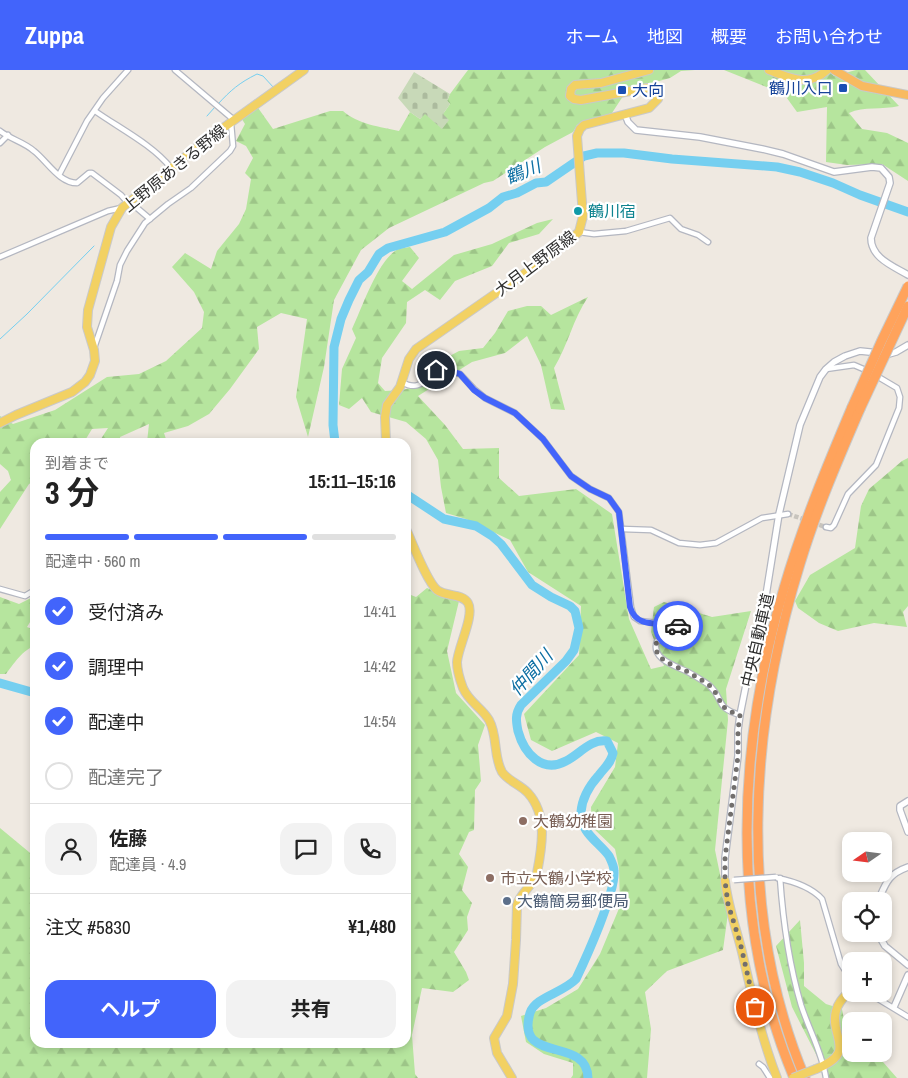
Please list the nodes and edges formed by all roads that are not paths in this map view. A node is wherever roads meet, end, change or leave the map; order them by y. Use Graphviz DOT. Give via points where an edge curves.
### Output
graph roads {
  1 [pos="128,70"];
  2 [pos="175,70"];
  3 [pos="304,70"];
  4 [pos="649,70"];
  5 [pos="769,70"];
  6 [pos="827,70"];
  7 [pos="834,70"];
  8 [pos="908,95"];
  9 [pos="95,111"];
  10 [pos="625,114"];
  11 [pos="232,122"];
  12 [pos="0,131"];
  13 [pos="8,135"];
  14 [pos="0,143"];
  15 [pos="171,168"];
  16 [pos="60,175"];
  17 [pos="127,204"];
  18 [pos="150,219"];
  19 [pos="579,232"];
  20 [pos="708,242"];
  21 [pos="0,257"];
  22 [pos="908,275"];
  23 [pos="908,286"];
  24 [pos="908,306"];
  25 [pos="908,345"];
  26 [pos="94,350"];
  27 [pos="826,369"];
  28 [pos="402,382"];
  29 [pos="856,408"];
  30 [pos="0,423"];
  31 [pos="386,438"];
  32 [pos="779,514"];
  33 [pos="788,514"];
  34 [pos="826,527"];
  35 [pos="622,528"];
  36 [pos="411,539"];
  37 [pos="0,589"];
  38 [pos="30,593"];
  39 [pos="740,715"];
  40 [pos="908,801"];
  41 [pos="908,832"];
  42 [pos="908,867"];
  43 [pos="778,878"];
  44 [pos="725,881"];
  45 [pos="882,892"];
  46 [pos="883,942"];
  47 [pos="908,965"];
  48 [pos="842,966"];
  49 [pos="908,976"];
  50 [pos="842,1000"];
  51 [pos="885,1002"];
  52 [pos="894,1007"];
  53 [pos="908,1017"];
  54 [pos="759,1064"];
  55 [pos="820,1067"];
  56 [pos="512,1078"];
  57 [pos="770,1078"];
  58 [pos="777,1078"];
  59 [pos="793,1078"];
  60 [pos="805,1078"];
  61 [pos="826,1078"];
  1 -- 9 [label="street"];
  2 -- 11 [label="street"];
  3 -- 11 [label="main road, 上野原あきる野線"];
  4 -- 10 [label="main road, 大月上野原線" via="571,88 570,96 581,100 647,88 656,91 658,99 649,108"];
  5 -- 6 [label="main road" via="800,81 819,76"];
  7 -- 8 [label="highway" via="862,86"];
  9 -- 15 [label="street"];
  9 -- 16 [label="street"];
  10 -- 19 [label="main road, 大月上野原線" via="584,125 577,136 583,216"];
  10 -- 22 [label="street" via="636,130 700,137 762,149 834,172 881,168 890,183 871,245 887,262"];
  11 -- 15 [label="main road, 上野原あきる野線"];
  11 -- 18 [label="street" via="233,146 230,151 192,188"];
  12 -- 13 [label="street"];
  13 -- 14 [label="street"];
  13 -- 16 [label="street" via="35,151"];
  15 -- 17 [label="main road, 上野原あきる野線"];
  16 -- 17 [label="street" via="75,184 92,172"];
  17 -- 18 [label="street"];
  17 -- 21 [label="street"];
  17 -- 26 [label="main road, 上野原あきる野線" via="112,227 88,310 87,327"];
  18 -- 26 [label="street" via="120,264"];
  19 -- 20 [label="street" via="594,234 626,230 670,218 681,229"];
  19 -- 28 [label="main road, 大月上野原線" via="420,346 409,359"];
  23 -- 29 [label="highway, 中央自動車道, bridge"];
  24 -- 29 [label="highway, 中央自動車道, bridge"];
  25 -- 27 [label="street" via="889,354 855,352"];
  26 -- 30 [label="main road, 上野原あきる野線" via="94,368 80,386"];
  27 -- 32 [label="street" via="800,424"];
  27 -- 34 [label="street" via="857,366 892,384 900,397 899,408 876,465 848,494 834,525"];
  28 -- 31 [label="main road, 大月上野原線" via="386,405"];
  28 -- 35 [label="street" via="416,386 439,369 460,374 480,394 515,413 543,439 571,476 612,500 619,512"];
  29 -- 59 [label="highway, 中央自動車道" via="801,533 784,589 759,696 749,769 747,856 754,936 770,1010"];
  29 -- 60 [label="highway, 中央自動車道" via="793,589 765,724 760,776 758,855 765,935 780,1006"];
  32 -- 33 [label="street"];
  32 -- 35 [label="street" via="756,520 709,545 676,542 647,529"];
  32 -- 39 [label="street" via="763,614"];
  35 -- 39 [label="street" via="630,607 634,617 642,622 676,625 682,630 676,636 657,641 657,653 709,685 724,708"];
  36 -- 56 [label="main road" via="434,586 443,594 464,599 469,606 458,656 461,681 471,702 489,721 502,772 528,793 542,821 538,874 517,906 514,977 507,1016 494,1038 497,1053"];
  37 -- 38 [label="street" via="25,596"];
  39 -- 44 [label="street"];
  40 -- 41 [label="street" via="900,806 900,810"];
  42 -- 45 [label="street" via="891,875"];
  43 -- 44 [label="street, bridge"];
  43 -- 48 [label="street" via="822,898"];
  43 -- 55 [label="street" via="792,968"];
  44 -- 58 [label="main road" via="755,1007"];
  46 -- 47 [label="street"];
  49 -- 52 [label="street"];
  50 -- 55 [label="main road" via="835,1014 839,1050 836,1057"];
  51 -- 52 [label="street"];
  52 -- 53 [label="street"];
  54 -- 57 [label="street"];
  55 -- 59 [label="main road, bridge"];
  55 -- 61 [label="street"];
}
